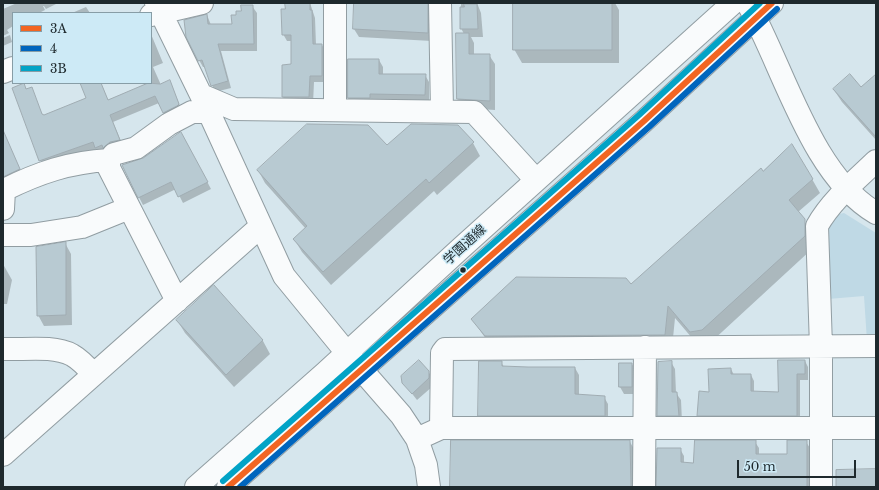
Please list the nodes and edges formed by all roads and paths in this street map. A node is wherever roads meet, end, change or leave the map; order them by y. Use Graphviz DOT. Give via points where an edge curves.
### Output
graph roads {
  1 [pos="202,3"];
  2 [pos="335,3"];
  3 [pos="440,3"];
  4 [pos="733,3"];
  5 [pos="772,3"];
  6 [pos="155,10"];
  7 [pos="752,10"];
  8 [pos="205,104"];
  9 [pos="335,110"];
  10 [pos="442,112"];
  11 [pos="109,160"];
  12 [pos="876,161"];
  13 [pos="536,180"];
  14 [pos="846,189"];
  15 [pos="129,208"];
  16 [pos="3,210"];
  17 [pos="876,213"];
  18 [pos="260,227"];
  19 [pos="3,234"];
  20 [pos="177,300"];
  21 [pos="876,346"];
  22 [pos="821,347"];
  23 [pos="645,348"];
  24 [pos="3,349"];
  25 [pos="347,353"];
  26 [pos="361,370"];
  27 [pos="93,374"];
  28 [pos="441,428"];
  29 [pos="876,428"];
  30 [pos="644,429"];
  31 [pos="821,429"];
  32 [pos="417,439"];
  33 [pos="3,455"];
  34 [pos="196,487"];
  35 [pos="228,487"];
  36 [pos="429,487"];
  37 [pos="644,487"];
  38 [pos="821,487"];
  1 -- 6 [label="street"];
  2 -- 9 [label="street"];
  3 -- 10 [label="street"];
  4 -- 13 [label="street, 学園通線"];
  5 -- 7 [label="street, 学園通線"];
  6 -- 8 [label="street"];
  7 -- 14 [label="street" via="821,158"];
  7 -- 26 [label="street, 学園通線" via="644,121"];
  8 -- 9 [label="street" via="234,109"];
  8 -- 11 [label="street" via="169,124 136,148 114,154"];
  8 -- 18 [label="street"];
  9 -- 10 [label="street"];
  10 -- 13 [label="street" via="474,112"];
  11 -- 15 [label="street" via="109,168"];
  11 -- 16 [label="street" via="82,162 51,170 16,184 4,190"];
  12 -- 14 [label="street"];
  13 -- 25 [label="street, 学園通線"];
  14 -- 17 [label="street" via="865,207"];
  14 -- 22 [label="street" via="817,226"];
  15 -- 19 [label="street" via="82,227 31,235"];
  15 -- 20 [label="street"];
  18 -- 20 [label="street"];
  18 -- 25 [label="street" via="284,276"];
  20 -- 27 [label="street"];
  21 -- 22 [label="street"];
  22 -- 23 [label="street"];
  22 -- 31 [label="street"];
  23 -- 28 [label="street" via="445,349 442,353"];
  23 -- 30 [label="street"];
  24 -- 27 [label="street" via="58,350 81,361"];
  25 -- 26 [label="street"];
  25 -- 34 [label="street, 学園通線"];
  26 -- 32 [label="street" via="401,415"];
  26 -- 35 [label="street, 学園通線"];
  27 -- 33 [label="street"];
  28 -- 30 [label="street"];
  28 -- 32 [label="street"];
  29 -- 31 [label="street"];
  30 -- 31 [label="street"];
  30 -- 37 [label="street"];
  31 -- 38 [label="street"];
  32 -- 36 [label="street" via="426,465"];
}
